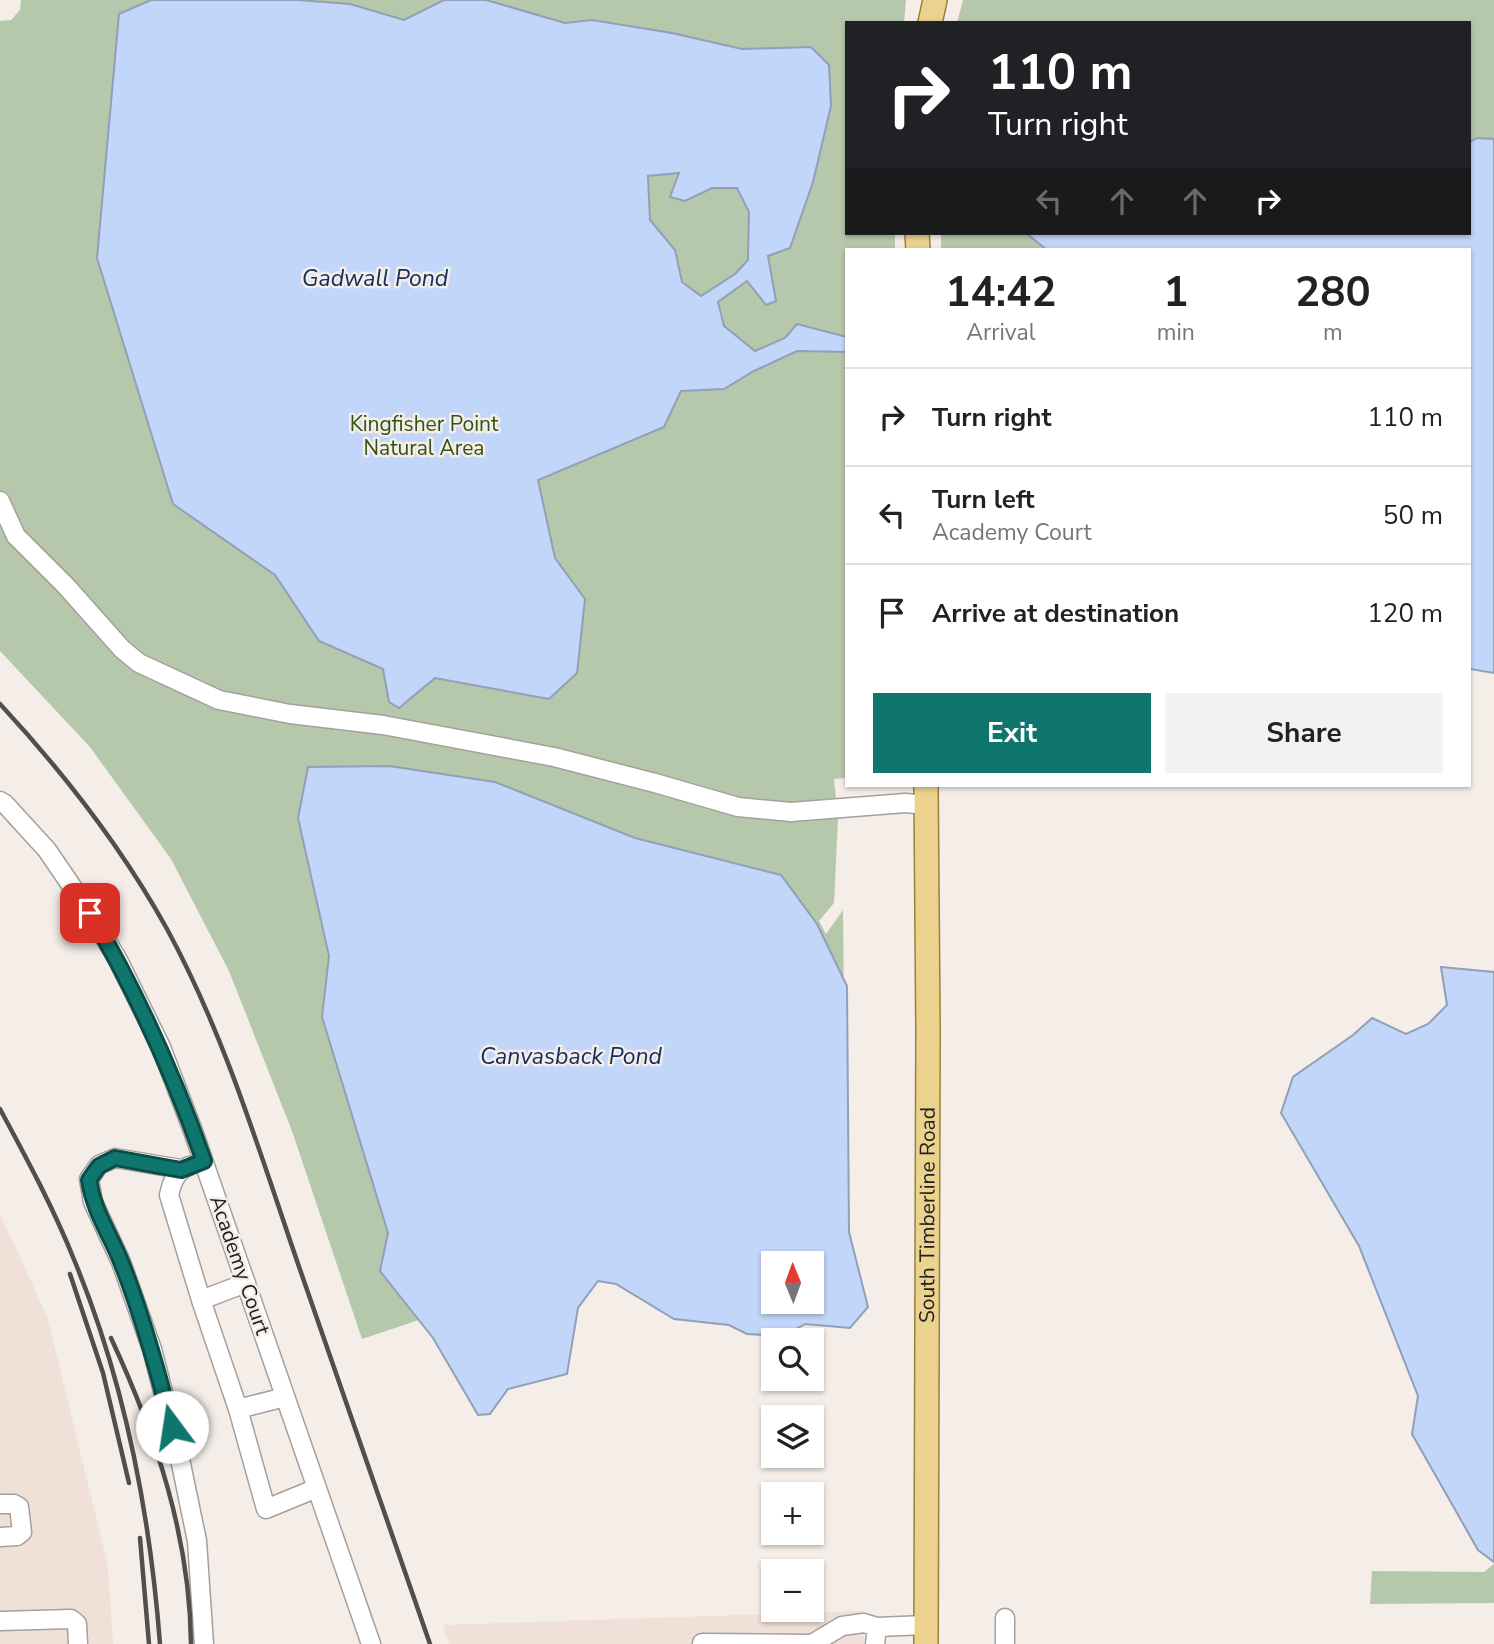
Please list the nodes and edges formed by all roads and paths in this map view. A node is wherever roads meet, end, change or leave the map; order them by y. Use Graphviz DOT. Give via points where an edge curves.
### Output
graph roads {
  1 [pos="935,0"];
  2 [pos="930,21"];
  3 [pos="0,500"];
  4 [pos="926,795"];
  5 [pos="0,802"];
  6 [pos="204,1161"];
  7 [pos="181,1170"];
  8 [pos="246,1283"];
  9 [pos="201,1300"];
  10 [pos="285,1397"];
  11 [pos="237,1409"];
  12 [pos="317,1488"];
  13 [pos="0,1504"];
  14 [pos="0,1537"];
  15 [pos="1005,1618"];
  16 [pos="0,1621"];
  17 [pos="926,1634"];
  18 [pos="876,1635"];
  19 [pos="702,1643"];
  20 [pos="78,1644"];
  21 [pos="204,1644"];
  22 [pos="371,1644"];
  23 [pos="785,1644"];
  24 [pos="1005,1644"];
  1 -- 2 [label="main road"];
  3 -- 4 [label="street" via="16,536 122,649 139,663 219,700 554,757 738,807 791,812 905,803"];
  4 -- 17 [label="main road, South Timberline Road"];
  5 -- 6 [label="street, Academy Court" via="47,850 118,960 161,1047"];
  6 -- 7 [label="street"];
  6 -- 8 [label="street, Academy Court"];
  7 -- 9 [label="street" via="169,1195"];
  7 -- 21 [label="street" via="115,1158 99,1166 89,1180 93,1202 121,1262 152,1349 179,1454 197,1541"];
  8 -- 9 [label="street"];
  8 -- 10 [label="street, Academy Court"];
  9 -- 11 [label="street"];
  10 -- 11 [label="street"];
  10 -- 12 [label="street, Academy Court"];
  11 -- 12 [label="street" via="265,1508"];
  12 -- 22 [label="street, Academy Court"];
  13 -- 14 [label="street" via="19,1507 22,1532"];
  15 -- 24 [label="street"];
  16 -- 20 [label="street" via="71,1619 77,1624"];
  17 -- 18 [label="street"];
  18 -- 23 [label="street" via="864,1623 842,1626 811,1644"];
  19 -- 23 [label="street"];
}
